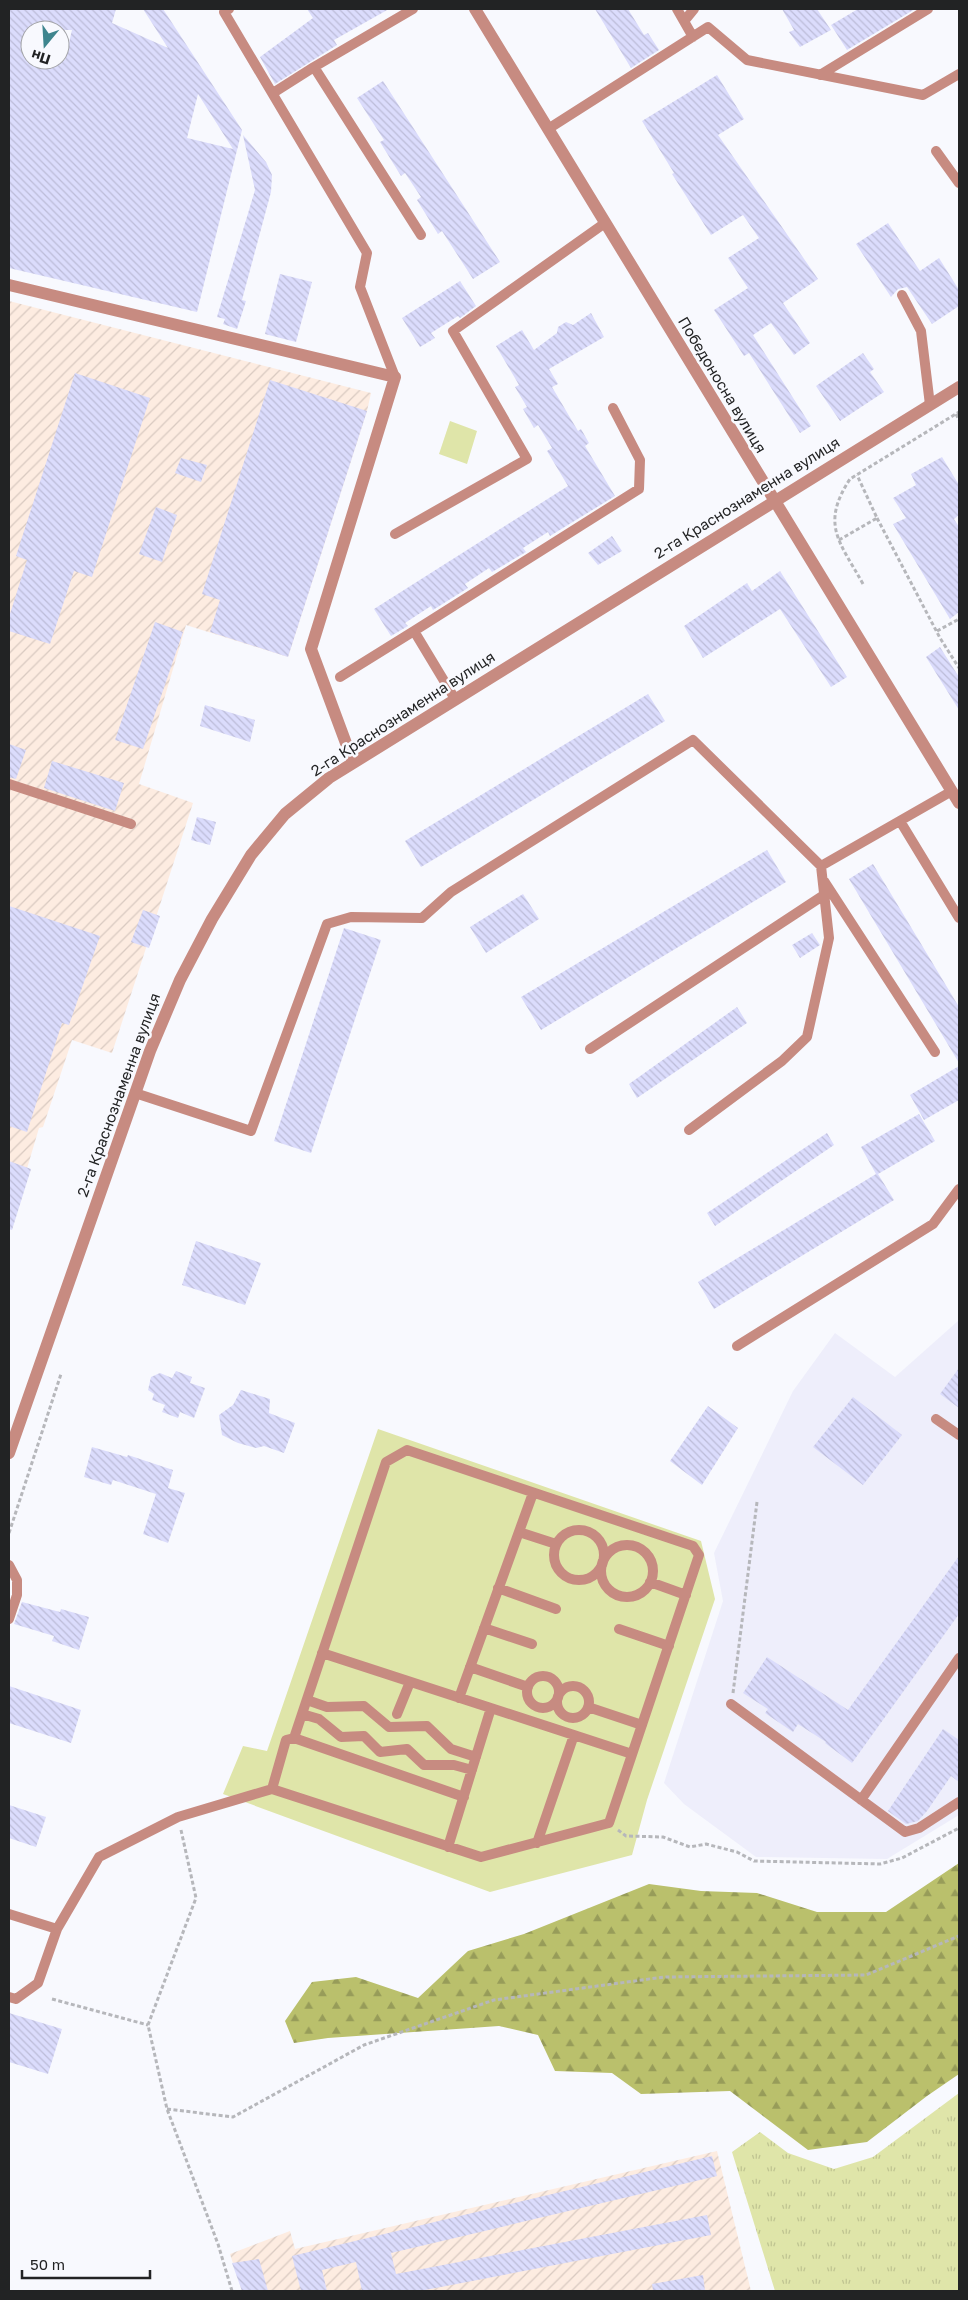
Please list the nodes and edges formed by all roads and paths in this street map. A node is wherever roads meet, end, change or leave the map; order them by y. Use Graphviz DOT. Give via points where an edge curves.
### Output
graph roads {
  1 [pos="229,9"];
  2 [pos="413,9"];
  3 [pos="475,9"];
  4 [pos="678,9"];
  5 [pos="694,9"];
  6 [pos="928,9"];
  7 [pos="685,20"];
  8 [pos="693,37"];
  9 [pos="314,67"];
  10 [pos="959,74"];
  11 [pos="820,75"];
  12 [pos="273,93"];
  13 [pos="548,129"];
  14 [pos="936,151"];
  15 [pos="959,183"];
  16 [pos="605,223"];
  17 [pos="421,235"];
  18 [pos="9,285"];
  19 [pos="902,295"];
  20 [pos="395,378"];
  21 [pos="959,387"];
  22 [pos="930,404"];
  23 [pos="613,408"];
  24 [pos="958,413"];
  25 [pos="959,420"];
  26 [pos="857,475"];
  27 [pos="774,501"];
  28 [pos="877,518"];
  29 [pos="395,534"];
  30 [pos="839,540"];
  31 [pos="863,584"];
  32 [pos="959,619"];
  33 [pos="414,631"];
  34 [pos="936,631"];
  35 [pos="959,668"];
  36 [pos="340,677"];
  37 [pos="455,699"];
  38 [pos="353,762"];
  39 [pos="9,784"];
  40 [pos="952,791"];
  41 [pos="959,803"];
  42 [pos="900,821"];
  43 [pos="131,824"];
  44 [pos="821,866"];
  45 [pos="822,878"];
  46 [pos="824,895"];
  47 [pos="959,918"];
  48 [pos="590,1049"];
  49 [pos="935,1052"];
  50 [pos="135,1093"];
  51 [pos="689,1130"];
  52 [pos="959,1189"];
  53 [pos="737,1346"];
  54 [pos="61,1374"];
  55 [pos="936,1419"];
  56 [pos="13,1425"];
  57 [pos="959,1435"];
  58 [pos="9,1453"];
  59 [pos="533,1493"];
  60 [pos="757,1502"];
  61 [pos="519,1532"];
  62 [pos="9,1533"];
  63 [pos="556,1544"];
  64 [pos="9,1565"];
  65 [pos="602,1566"];
  66 [pos="650,1582"];
  67 [pos="498,1588"];
  68 [pos="686,1595"];
  69 [pos="556,1609"];
  70 [pos="9,1619"];
  71 [pos="484,1628"];
  72 [pos="619,1629"];
  73 [pos="532,1644"];
  74 [pos="668,1646"];
  75 [pos="322,1653"];
  76 [pos="959,1658"];
  77 [pos="470,1667"];
  78 [pos="410,1682"];
  79 [pos="528,1687"];
  80 [pos="459,1698"];
  81 [pos="557,1699"];
  82 [pos="307,1700"];
  83 [pos="731,1704"];
  84 [pos="588,1707"];
  85 [pos="491,1708"];
  86 [pos="302,1714"];
  87 [pos="398,1714"];
  88 [pos="642,1725"];
  89 [pos="574,1735"];
  90 [pos="294,1738"];
  91 [pos="632,1754"];
  92 [pos="476,1757"];
  93 [pos="472,1770"];
  94 [pos="272,1789"];
  95 [pos="464,1797"];
  96 [pos="861,1800"];
  97 [pos="959,1802"];
  98 [pos="178,1817"];
  99 [pos="608,1824"];
  100 [pos="959,1828"];
  101 [pos="537,1842"];
  102 [pos="448,1847"];
  103 [pos="9,1914"];
  104 [pos="57,1929"];
  105 [pos="959,1936"];
  106 [pos="9,1997"];
  107 [pos="52,1999"];
  108 [pos="148,2025"];
  109 [pos="167,2109"];
  110 [pos="232,2291"];
  1 -- 12 [label="lane" via="224,12"];
  2 -- 9 [label="lane"];
  3 -- 13 [label="street, Победоносна вулиця"];
  4 -- 7 [label="lane"];
  5 -- 7 [label="lane"];
  6 -- 11 [label="lane"];
  7 -- 8 [label="lane"];
  8 -- 11 [label="lane" via="708,27 748,60"];
  8 -- 13 [label="lane"];
  9 -- 12 [label="lane"];
  9 -- 17 [label="lane"];
  10 -- 11 [label="lane" via="923,95"];
  12 -- 20 [label="lane" via="367,253 360,287"];
  13 -- 16 [label="street, Победоносна вулиця"];
  14 -- 15 [label="lane"];
  16 -- 27 [label="street, Победоносна вулиця"];
  16 -- 29 [label="lane" via="453,331 527,459"];
  18 -- 20 [label="street"];
  19 -- 22 [label="lane" via="921,331"];
  20 -- 38 [label="street" via="311,649"];
  21 -- 22 [label="street, 2-га Краснознаменна вулиця"];
  22 -- 27 [label="street, 2-га Краснознаменна вулиця"];
  23 -- 33 [label="lane" via="640,460 639,489"];
  24 -- 25 [label="path"];
  24 -- 26 [label="path"];
  26 -- 28 [label="path"];
  26 -- 30 [label="path" via="850,479 836,504 834,517"];
  27 -- 37 [label="street, 2-га Краснознаменна вулиця"];
  27 -- 40 [label="street, Победоносна вулиця"];
  28 -- 30 [label="path"];
  28 -- 34 [label="path"];
  30 -- 31 [label="path"];
  32 -- 34 [label="path"];
  33 -- 36 [label="lane"];
  33 -- 37 [label="lane"];
  34 -- 35 [label="path"];
  37 -- 38 [label="street, 2-га Краснознаменна вулиця"];
  38 -- 50 [label="street, 2-га Краснознаменна вулиця" via="285,814 251,854 180,980"];
  39 -- 43 [label="lane"];
  40 -- 41 [label="street, Победоносна вулиця"];
  40 -- 42 [label="lane"];
  42 -- 44 [label="lane"];
  42 -- 47 [label="lane"];
  44 -- 45 [label="lane"];
  44 -- 50 [label="lane" via="693,740 452,892 422,918 351,917 327,924 250,1131"];
  45 -- 46 [label="lane"];
  45 -- 49 [label="lane"];
  46 -- 48 [label="lane"];
  46 -- 51 [label="lane" via="829,938 807,1037 782,1061"];
  50 -- 56 [label="street, 2-га Краснознаменна вулиця"];
  52 -- 53 [label="lane" via="933,1224"];
  54 -- 62 [label="path"];
  55 -- 57 [label="lane"];
  56 -- 58 [label="street, 2-га Краснознаменна вулиця"];
  59 -- 61 [label="lane"];
  59 -- 68 [label="lane" via="693,1546 700,1555"];
  59 -- 75 [label="lane" via="407,1450 386,1462"];
  60 -- 83 [label="path"];
  61 -- 63 [label="lane"];
  61 -- 67 [label="lane"];
  63 -- 65 [label="lane" via="568,1532 586,1531 600,1541"];
  63 -- 65 [label="lane" via="554,1561 562,1574 569,1578 576,1581 592,1578"];
  64 -- 70 [label="lane" via="17,1580 17,1595"];
  65 -- 66 [label="lane" via="603,1582 622,1597 639,1594"];
  65 -- 66 [label="lane" via="604,1558 618,1546 635,1546 643,1550 652,1565"];
  66 -- 68 [label="lane"];
  67 -- 69 [label="lane"];
  67 -- 71 [label="lane"];
  68 -- 74 [label="lane"];
  71 -- 73 [label="lane"];
  71 -- 77 [label="lane"];
  72 -- 74 [label="lane"];
  74 -- 88 [label="lane"];
  75 -- 78 [label="lane"];
  75 -- 82 [label="lane"];
  76 -- 96 [label="lane"];
  77 -- 79 [label="lane"];
  77 -- 80 [label="lane"];
  78 -- 80 [label="lane"];
  78 -- 87 [label="lane"];
  79 -- 81 [label="lane" via="528,1698 535,1706 545,1708"];
  79 -- 81 [label="lane" via="534,1680 548,1678 556,1684"];
  80 -- 85 [label="lane"];
  81 -- 84 [label="lane" via="562,1713 571,1718 582,1715"];
  81 -- 84 [label="lane" via="563,1689 578,1686 589,1697"];
  82 -- 86 [label="lane"];
  82 -- 92 [label="lane" via="328,1707 364,1706 389,1728 427,1726 451,1749"];
  83 -- 96 [label="lane"];
  84 -- 88 [label="lane"];
  85 -- 89 [label="lane"];
  85 -- 92 [label="lane"];
  86 -- 90 [label="lane"];
  86 -- 93 [label="lane" via="319,1719 342,1737 364,1736 380,1752 407,1749 424,1765 454,1765"];
  88 -- 91 [label="lane"];
  89 -- 91 [label="lane"];
  89 -- 101 [label="lane"];
  90 -- 94 [label="lane" via="286,1740"];
  90 -- 95 [label="lane"];
  91 -- 99 [label="lane"];
  92 -- 93 [label="lane"];
  93 -- 95 [label="lane"];
  94 -- 98 [label="lane"];
  94 -- 102 [label="lane"];
  95 -- 102 [label="lane"];
  96 -- 97 [label="lane" via="905,1832 919,1828"];
  98 -- 104 [label="lane" via="99,1857"];
  98 -- 108 [label="path" via="196,1898"];
  99 -- 100 [label="path" via="626,1836 663,1837 690,1847 706,1844 737,1852 754,1861 870,1864 902,1858"];
  99 -- 101 [label="lane"];
  101 -- 102 [label="lane" via="481,1857"];
  103 -- 104 [label="lane"];
  104 -- 106 [label="lane" via="38,1983 16,1999"];
  105 -- 109 [label="path" via="866,1975 664,1977 494,2000 364,2045 233,2117"];
  107 -- 108 [label="path"];
  108 -- 109 [label="path"];
  109 -- 110 [label="path" via="218,2244"];
}
